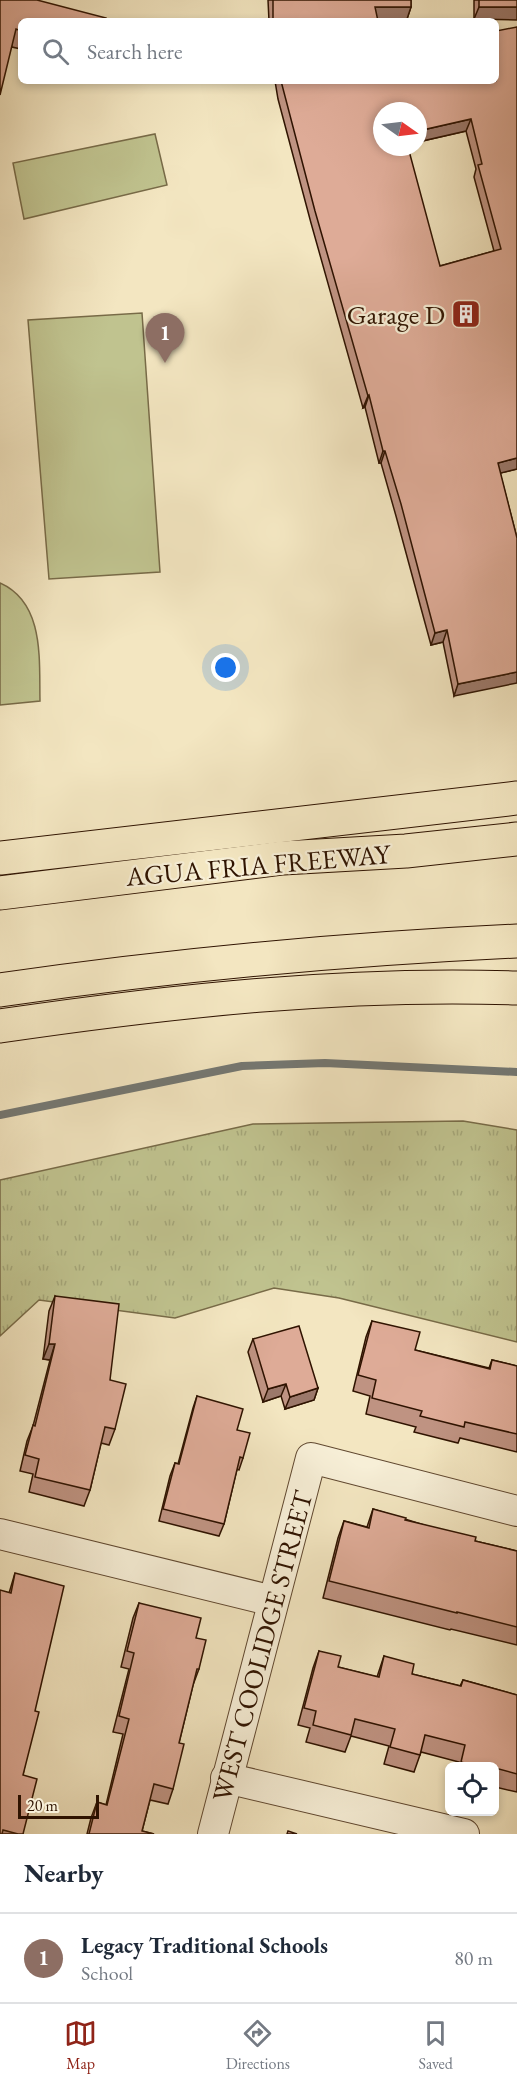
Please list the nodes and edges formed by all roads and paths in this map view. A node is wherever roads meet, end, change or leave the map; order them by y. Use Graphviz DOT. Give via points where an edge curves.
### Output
graph roads {
  1 [pos="517,798"];
  2 [pos="517,839"];
  3 [pos="0,858"];
  4 [pos="0,893"];
  5 [pos="517,941"];
  6 [pos="517,988"];
  7 [pos="0,990"];
  8 [pos="0,1026"];
  9 [pos="517,1511"];
  10 [pos="0,1534"];
  11 [pos="273,1601"];
  12 [pos="226,1778"];
  13 [pos="213,1834"];
  14 [pos="464,1834"];
  1 -- 3 [label="highway"];
  2 -- 4 [label="highway, AGUA FRIA FREEWAY" via="283,858"];
  5 -- 7 [label="highway" via="327,953"];
  6 -- 8 [label="highway" via="386,988 240,997 132,1007"];
  9 -- 11 [label="street, WEST COOLIDGE STREET" via="311,1458"];
  10 -- 11 [label="street"];
  11 -- 12 [label="street, WEST COOLIDGE STREET"];
  12 -- 13 [label="street, WEST COOLIDGE STREET"];
  12 -- 14 [label="street"];
}
